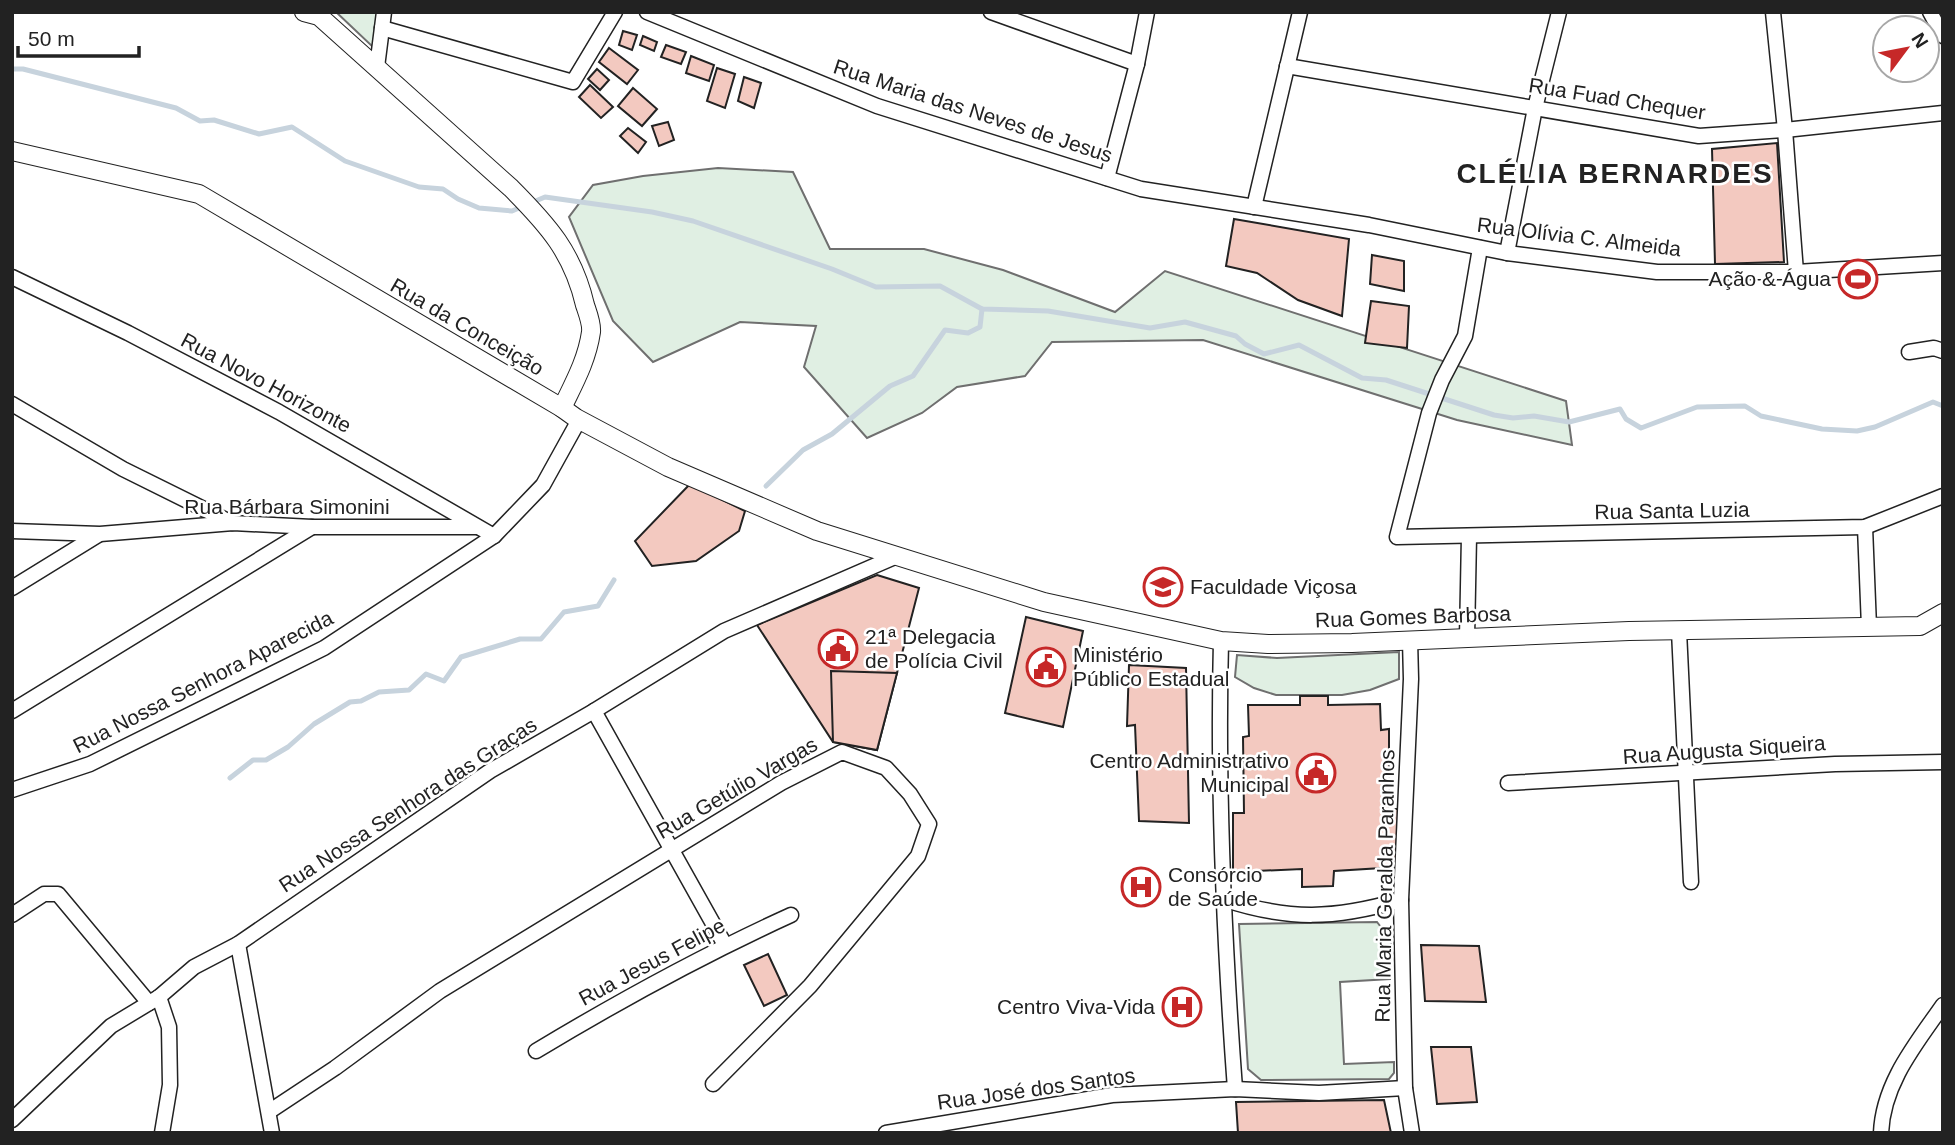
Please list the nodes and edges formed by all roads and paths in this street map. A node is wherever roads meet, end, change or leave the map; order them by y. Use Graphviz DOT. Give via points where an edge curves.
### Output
graph roads {
  1 [pos="384,12"];
  2 [pos="615,12"];
  3 [pos="647,12"];
  4 [pos="990,12"];
  5 [pos="1147,12"];
  6 [pos="1300,12"];
  7 [pos="1559,12"];
  8 [pos="1773,12"];
  9 [pos="1930,12"];
  10 [pos="315,13"];
  11 [pos="382,28"];
  12 [pos="1943,36"];
  13 [pos="1137,64"];
  14 [pos="1287,66"];
  15 [pos="377,67"];
  16 [pos="1535,108"];
  17 [pos="1943,113"];
  18 [pos="1786,130"];
  19 [pos="12,151"];
  20 [pos="1107,178"];
  21 [pos="1254,207"];
  22 [pos="1480,248"];
  23 [pos="1507,253"];
  24 [pos="1943,263"];
  25 [pos="1796,272"];
  26 [pos="12,277"];
  27 [pos="1943,351"];
  28 [pos="1909,352"];
  29 [pos="12,404"];
  30 [pos="562,408"];
  31 [pos="579,420"];
  32 [pos="1943,496"];
  33 [pos="233,523"];
  34 [pos="312,527"];
  35 [pos="479,527"];
  36 [pos="1865,527"];
  37 [pos="12,531"];
  38 [pos="100,534"];
  39 [pos="495,536"];
  40 [pos="1469,536"];
  41 [pos="897,555"];
  42 [pos="12,588"];
  43 [pos="1943,613"];
  44 [pos="1920,625"];
  45 [pos="1943,625"];
  46 [pos="1869,626"];
  47 [pos="1679,631"];
  48 [pos="1467,638"];
  49 [pos="1410,640"];
  50 [pos="1221,641"];
  51 [pos="12,711"];
  52 [pos="594,711"];
  53 [pos="1943,762"];
  54 [pos="1686,774"];
  55 [pos="1508,783"];
  56 [pos="12,790"];
  57 [pos="673,850"];
  58 [pos="1691,882"];
  59 [pos="1223,900"];
  60 [pos="1401,900"];
  61 [pos="12,915"];
  62 [pos="791,915"];
  63 [pos="238,943"];
  64 [pos="726,945"];
  65 [pos="154,1000"];
  66 [pos="1943,1005"];
  67 [pos="537,1051"];
  68 [pos="713,1084"];
  69 [pos="1405,1087"];
  70 [pos="1235,1089"];
  71 [pos="270,1111"];
  72 [pos="12,1120"];
  73 [pos="162,1133"];
  74 [pos="272,1133"];
  75 [pos="886,1133"];
  76 [pos="1412,1133"];
  77 [pos="1881,1133"];
  1 -- 11 [label="street"];
  2 -- 11 [label="street" via="573,82"];
  3 -- 20 [label="street, Rua Maria das Neves de Jesus" via="877,106"];
  4 -- 13 [label="street"];
  5 -- 13 [label="street"];
  6 -- 14 [label="street"];
  7 -- 16 [label="street"];
  8 -- 18 [label="street"];
  9 -- 12 [label="street"];
  10 -- 15 [label="street"];
  11 -- 15 [label="street"];
  13 -- 20 [label="street"];
  14 -- 16 [label="street, Rua Fuad Chequer"];
  14 -- 21 [label="street"];
  15 -- 30 [label="street" via="511,188 566,252 591,329 582,368"];
  16 -- 18 [label="street, Rua Fuad Chequer" via="1699,136"];
  16 -- 23 [label="street"];
  17 -- 18 [label="street, Rua Fuad Chequer"];
  18 -- 25 [label="street"];
  19 -- 30 [label="street, Rua da Conceição" via="199,194"];
  20 -- 21 [label="street, Rua Maria das Neves de Jesus" via="1141,189"];
  21 -- 22 [label="street, Rua Olívia C. Almeida"];
  22 -- 23 [label="street, Rua Olívia C. Almeida"];
  22 -- 40 [label="street, Rua Santa Luzia" via="1465,336 1429,414 1396,537"];
  23 -- 25 [label="street, Rua Olívia C. Almeida" via="1657,272"];
  24 -- 25 [label="street, Rua Olívia C. Almeida"];
  26 -- 35 [label="street, Rua Novo Horizonte" via="279,412"];
  27 -- 28 [label="street"];
  29 -- 33 [label="street" via="123,468"];
  30 -- 31 [label="street, Rua da Conceição"];
  31 -- 39 [label="street, Rua Nossa Senhora Aparecida" via="543,485"];
  31 -- 41 [label="street, Rua da Conceição" via="668,467 817,531"];
  32 -- 36 [label="street, Rua Santa Luzia"];
  33 -- 34 [label="street, Rua Bárbara Simonini"];
  33 -- 38 [label="street, Rua Bárbara Simonini"];
  34 -- 35 [label="street, Rua Bárbara Simonini"];
  34 -- 51 [label="street"];
  35 -- 39 [label="street, Rua Novo Horizonte"];
  36 -- 40 [label="street, Rua Santa Luzia"];
  36 -- 46 [label="street"];
  37 -- 38 [label="street, Rua Bárbara Simonini"];
  38 -- 42 [label="street"];
  39 -- 56 [label="street, Rua Nossa Senhora Aparecida" via="324,648 90,764"];
  40 -- 48 [label="street"];
  41 -- 50 [label="street, Rua Gomes Barbosa" via="1044,601"];
  41 -- 52 [label="street, Rua Nossa Senhora das Graças" via="724,631"];
  43 -- 44 [label="street"];
  44 -- 45 [label="street, Rua Gomes Barbosa"];
  44 -- 46 [label="street, Rua Gomes Barbosa"];
  46 -- 47 [label="street, Rua Gomes Barbosa"];
  47 -- 48 [label="street, Rua Gomes Barbosa"];
  47 -- 54 [label="street"];
  48 -- 49 [label="street, Rua Gomes Barbosa"];
  49 -- 50 [label="street, Rua Gomes Barbosa"];
  49 -- 60 [label="street, Rua Maria Geralda Paranhos"];
  50 -- 59 [label="street"];
  52 -- 57 [label="street"];
  52 -- 63 [label="street, Rua Nossa Senhora das Graças" via="489,771"];
  53 -- 54 [label="street, Rua Augusta Siqueira"];
  54 -- 55 [label="street, Rua Augusta Siqueira"];
  54 -- 58 [label="street"];
  57 -- 64 [label="street"];
  57 -- 68 [label="street, Rua Getúlio Vargas" via="781,783 842,752 886,768 929,824 918,856 810,986"];
  57 -- 71 [label="street, Rua Getúlio Vargas" via="440,991"];
  59 -- 60 [label="street" via="1258,910 1310,916 1360,911"];
  59 -- 70 [label="street"];
  60 -- 69 [label="street, Rua Maria Geralda Paranhos"];
  61 -- 65 [label="street" via="44,894 58,894"];
  62 -- 64 [label="street, Rua Jesus Felipe"];
  63 -- 65 [label="street, Rua Nossa Senhora das Graças" via="194,967"];
  63 -- 71 [label="street"];
  64 -- 67 [label="street, Rua Jesus Felipe" via="625,997"];
  65 -- 72 [label="street, Rua Nossa Senhora das Graças" via="111,1027"];
  65 -- 73 [label="street" via="169,1027 170,1085"];
  66 -- 77 [label="street" via="1898,1070"];
  69 -- 70 [label="street, Rua José dos Santos" via="1319,1093"];
  69 -- 76 [label="street, Rua Maria Geralda Paranhos"];
  70 -- 75 [label="street, Rua José dos Santos" via="1112,1095"];
  71 -- 74 [label="street"];
}
